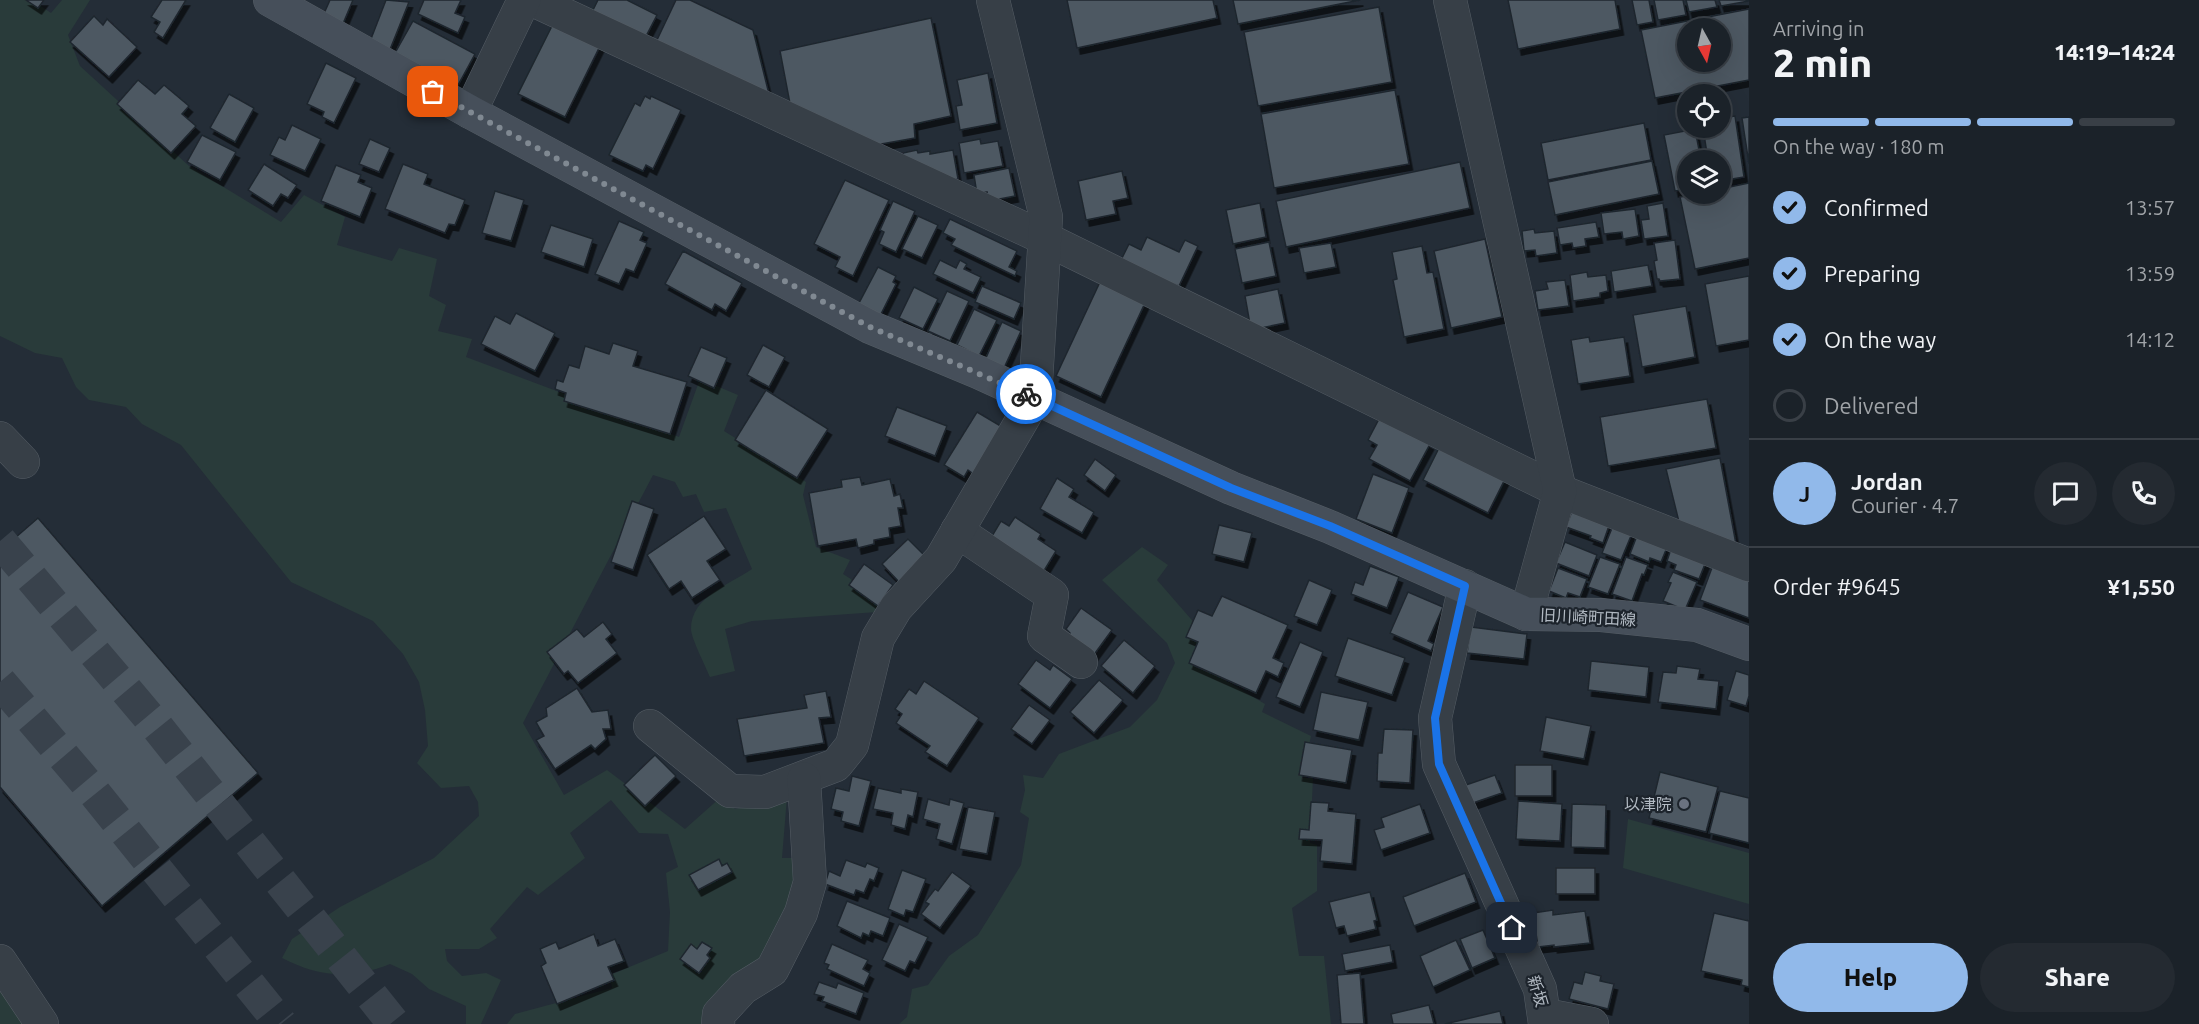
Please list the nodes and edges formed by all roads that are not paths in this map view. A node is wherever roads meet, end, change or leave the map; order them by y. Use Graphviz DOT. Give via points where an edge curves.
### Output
graph roads {
  1 [pos="270,0"];
  2 [pos="524,0"];
  3 [pos="533,0"];
  4 [pos="993,0"];
  5 [pos="1450,0"];
  6 [pos="470,112"];
  7 [pos="1046,239"];
  8 [pos="1035,398"];
  9 [pos="0,438"];
  10 [pos="23,462"];
  11 [pos="1560,491"];
  12 [pos="957,531"];
  13 [pos="1749,565"];
  14 [pos="1465,586"];
  15 [pos="1527,614"];
  16 [pos="1749,645"];
  17 [pos="1081,662"];
  18 [pos="650,726"];
  19 [pos="804,779"];
  20 [pos="0,961"];
  21 [pos="1545,1019"];
  22 [pos="42,1024"];
  23 [pos="718,1024"];
  24 [pos="1593,1024"];
  1 -- 6 [label="main road, 旧川崎町田線"];
  2 -- 6 [label="street"];
  3 -- 7 [label="street"];
  4 -- 7 [label="street" via="1046,217"];
  5 -- 11 [label="street"];
  6 -- 8 [label="main road, 旧川崎町田線" via="870,327"];
  7 -- 8 [label="street"];
  7 -- 11 [label="street"];
  8 -- 12 [label="street"];
  8 -- 14 [label="main road, 旧川崎町田線" via="1231,488 1330,526"];
  9 -- 10 [label="street"];
  11 -- 13 [label="street"];
  11 -- 15 [label="street"];
  12 -- 17 [label="street" via="1052,594 1044,636"];
  12 -- 19 [label="street" via="941,559 896,608 878,638 852,745 836,765"];
  14 -- 15 [label="main road, 旧川崎町田線"];
  14 -- 21 [label="street, 新坂" via="1435,718 1439,764 1540,989"];
  15 -- 16 [label="main road, 旧川崎町田線" via="1601,615 1697,625"];
  18 -- 19 [label="street" via="730,791 765,792"];
  19 -- 23 [label="street" via="810,882 801,913 772,970 743,988 719,1014"];
  20 -- 22 [label="street"];
  21 -- 24 [label="street"];
}
